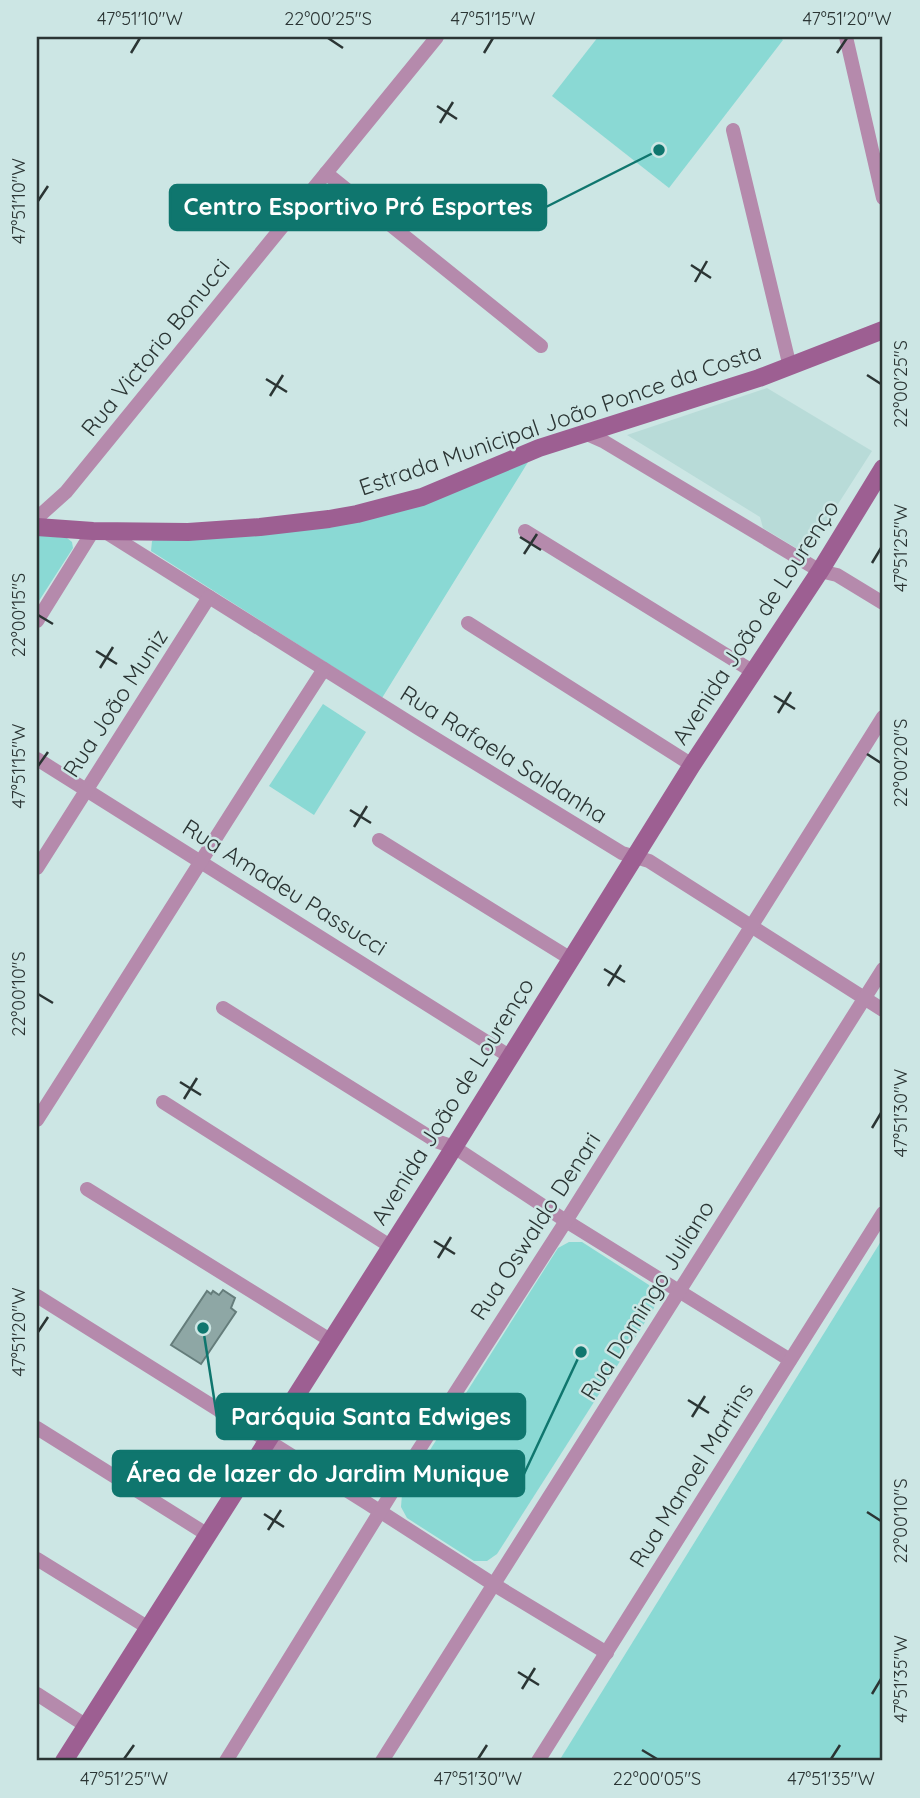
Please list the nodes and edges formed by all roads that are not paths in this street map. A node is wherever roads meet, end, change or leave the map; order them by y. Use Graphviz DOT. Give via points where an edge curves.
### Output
graph roads {
  1 [pos="437,37"];
  2 [pos="846,37"];
  3 [pos="733,130"];
  4 [pos="326,173"];
  5 [pos="883,198"];
  6 [pos="883,330"];
  7 [pos="541,346"];
  8 [pos="790,367"];
  9 [pos="585,433"];
  10 [pos="883,468"];
  11 [pos="37,518"];
  12 [pos="37,527"];
  13 [pos="98,531"];
  14 [pos="525,531"];
  15 [pos="820,571"];
  16 [pos="209,597"];
  17 [pos="883,603"];
  18 [pos="37,621"];
  19 [pos="468,623"];
  20 [pos="324,669"];
  21 [pos="752,671"];
  22 [pos="883,717"];
  23 [pos="37,759"];
  24 [pos="692,765"];
  25 [pos="86,790"];
  26 [pos="379,840"];
  27 [pos="636,856"];
  28 [pos="202,862"];
  29 [pos="37,868"];
  30 [pos="751,926"];
  31 [pos="571,959"];
  32 [pos="883,969"];
  33 [pos="865,999"];
  34 [pos="223,1008"];
  35 [pos="883,1010"];
  36 [pos="509,1056"];
  37 [pos="163,1102"];
  38 [pos="37,1120"];
  39 [pos="454,1147"];
  40 [pos="87,1189"];
  41 [pos="883,1213"];
  42 [pos="566,1221"];
  43 [pos="390,1246"];
  44 [pos="680,1291"];
  45 [pos="37,1296"];
  46 [pos="330,1340"];
  47 [pos="790,1360"];
  48 [pos="37,1428"];
  49 [pos="268,1441"];
  50 [pos="381,1511"];
  51 [pos="208,1535"];
  52 [pos="37,1559"];
  53 [pos="493,1584"];
  54 [pos="147,1628"];
  55 [pos="607,1653"];
  56 [pos="37,1695"];
  57 [pos="85,1725"];
  58 [pos="64,1761"];
  59 [pos="226,1761"];
  60 [pos="382,1761"];
  61 [pos="538,1761"];
  1 -- 4 [label="street, Rua Victorio Bonucci"];
  2 -- 5 [label="street"];
  3 -- 8 [label="street"];
  4 -- 7 [label="street"];
  4 -- 11 [label="street, Rua Victorio Bonucci" via="66,492"];
  6 -- 8 [label="street, Estrada Municipal João Ponce da Costa"];
  8 -- 9 [label="street, Estrada Municipal João Ponce da Costa"];
  9 -- 13 [label="street, Estrada Municipal João Ponce da Costa" via="422,497 329,519 188,532"];
  9 -- 15 [label="street"];
  10 -- 15 [label="street, Avenida João de Lourenço"];
  12 -- 13 [label="street, Estrada Municipal João Ponce da Costa"];
  13 -- 16 [label="street, Rua Rafaela Saldanha"];
  13 -- 18 [label="street"];
  14 -- 21 [label="street"];
  15 -- 17 [label="street" via="837,575"];
  15 -- 21 [label="street, Avenida João de Lourenço"];
  16 -- 20 [label="street, Rua Rafaela Saldanha"];
  16 -- 25 [label="street, Rua João Muniz"];
  19 -- 24 [label="street"];
  20 -- 27 [label="street, Rua Rafaela Saldanha" via="622,853"];
  20 -- 28 [label="street"];
  21 -- 24 [label="street, Avenida João de Lourenço"];
  22 -- 30 [label="street, Rua Oswaldo Denari"];
  23 -- 25 [label="street, Rua Amadeu Passucci"];
  24 -- 27 [label="street, Avenida João de Lourenço"];
  25 -- 28 [label="street, Rua Amadeu Passucci"];
  25 -- 29 [label="street, Rua João Muniz"];
  26 -- 31 [label="street"];
  27 -- 30 [label="street, Rua Rafaela Saldanha"];
  27 -- 31 [label="street, Avenida João de Lourenço"];
  28 -- 36 [label="street, Rua Amadeu Passucci"];
  28 -- 38 [label="street"];
  30 -- 33 [label="street, Rua Rafaela Saldanha"];
  30 -- 42 [label="street, Rua Oswaldo Denari"];
  31 -- 36 [label="street, Avenida João de Lourenço"];
  32 -- 33 [label="street, Rua Domingo Juliano"];
  33 -- 35 [label="street, Rua Rafaela Saldanha"];
  33 -- 44 [label="street, Rua Domingo Juliano"];
  34 -- 39 [label="street" via="436,1141"];
  36 -- 39 [label="street, Avenida João de Lourenço"];
  37 -- 43 [label="street"];
  39 -- 42 [label="street"];
  39 -- 43 [label="street, Avenida João de Lourenço"];
  40 -- 46 [label="street"];
  41 -- 47 [label="street, Rua Manoel Martins"];
  42 -- 44 [label="street"];
  42 -- 50 [label="street, Rua Oswaldo Denari"];
  43 -- 46 [label="street, Avenida João de Lourenço"];
  44 -- 47 [label="street"];
  44 -- 53 [label="street, Rua Domingo Juliano"];
  45 -- 49 [label="street"];
  46 -- 49 [label="street, Avenida João de Lourenço"];
  47 -- 55 [label="street, Rua Manoel Martins"];
  48 -- 51 [label="street"];
  49 -- 50 [label="street"];
  49 -- 51 [label="street, Avenida João de Lourenço"];
  50 -- 53 [label="street"];
  50 -- 59 [label="street, Rua Oswaldo Denari"];
  51 -- 54 [label="street, Avenida João de Lourenço"];
  52 -- 54 [label="street"];
  53 -- 55 [label="street"];
  53 -- 60 [label="street, Rua Domingo Juliano"];
  54 -- 57 [label="street, Avenida João de Lourenço"];
  55 -- 61 [label="street, Rua Manoel Martins"];
  56 -- 57 [label="street"];
  57 -- 58 [label="street, Avenida João de Lourenço"];
}
